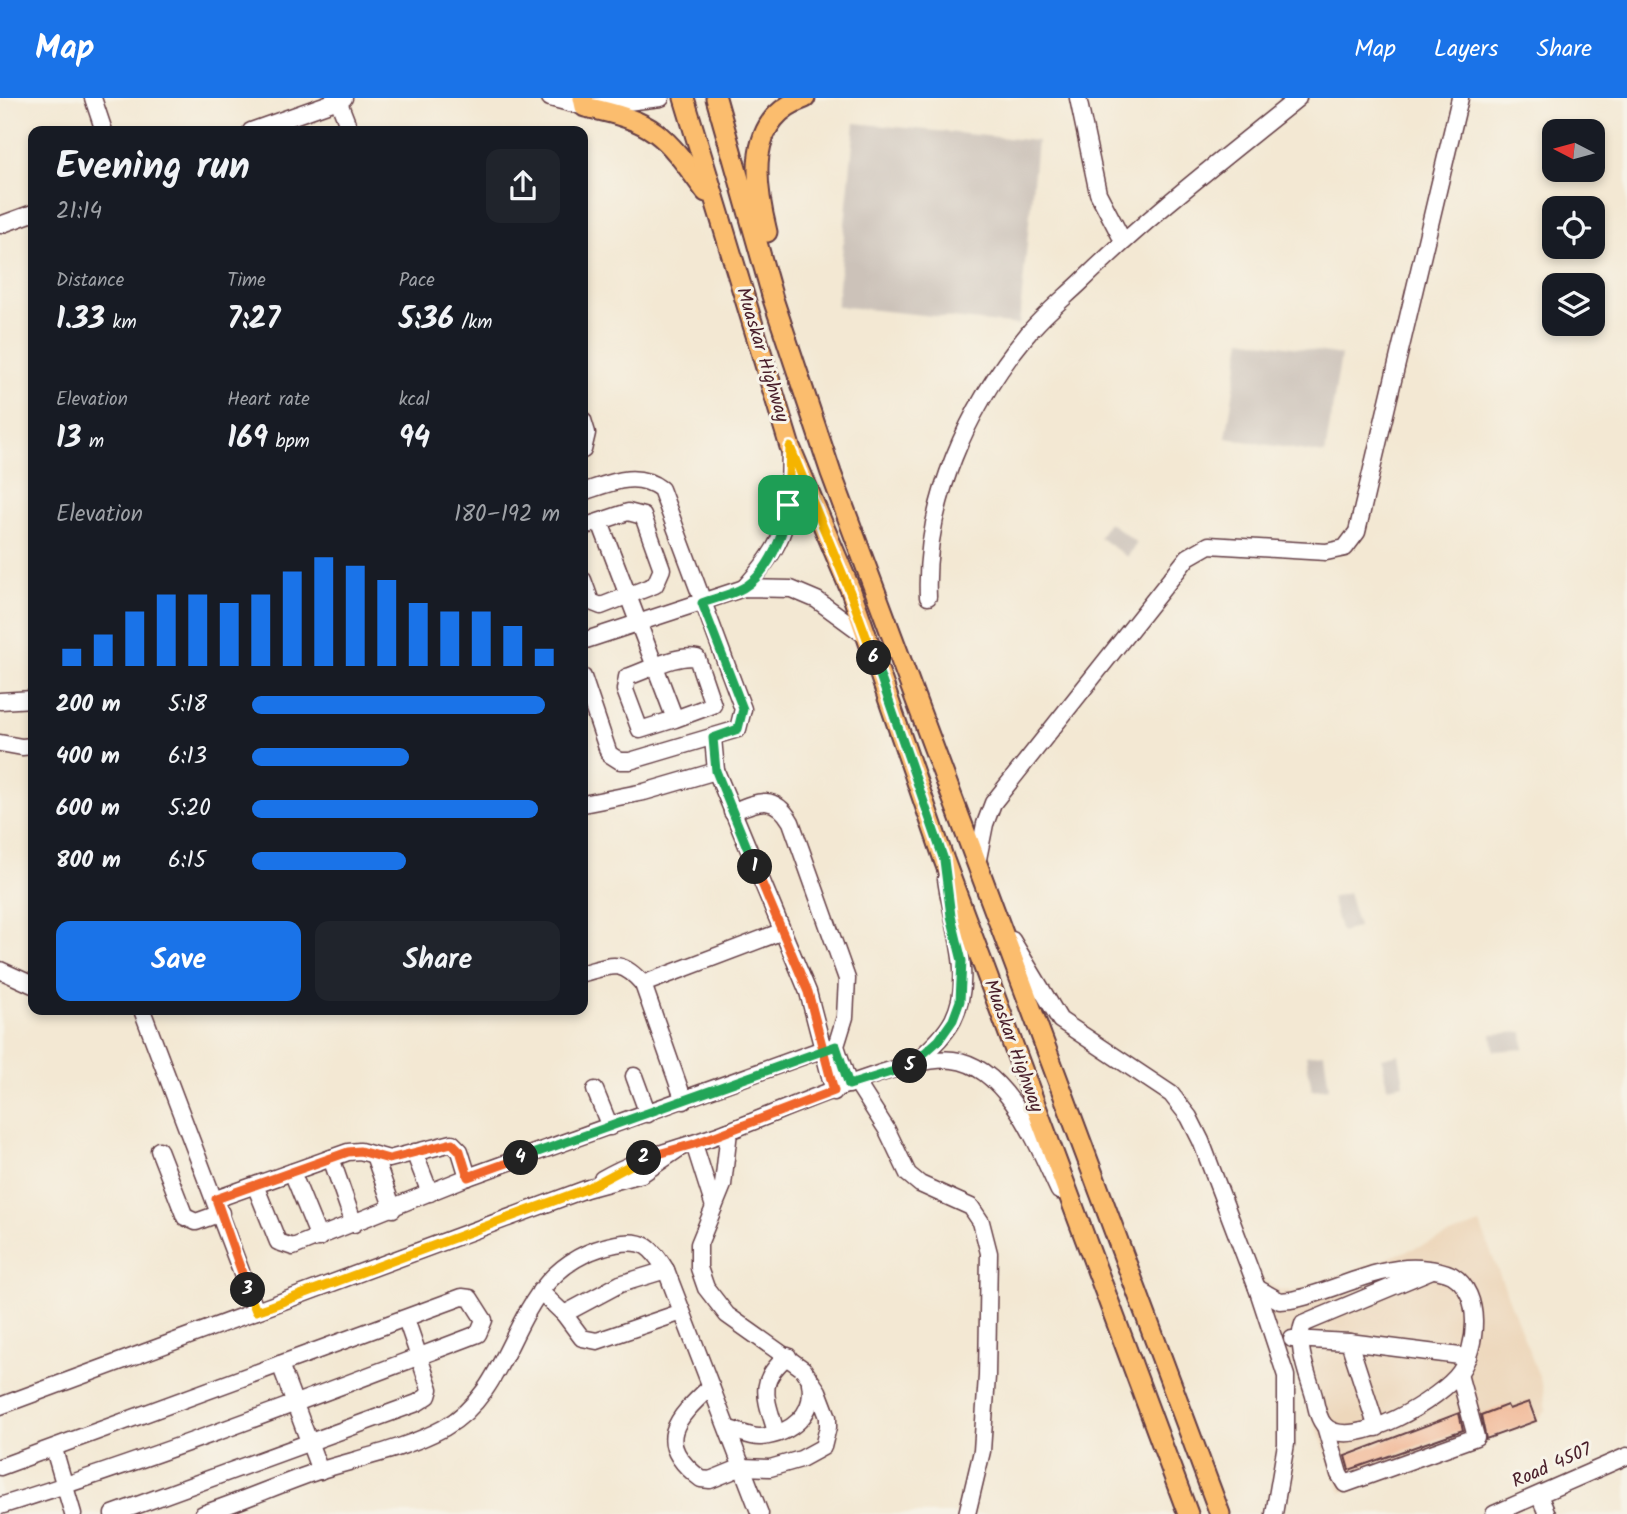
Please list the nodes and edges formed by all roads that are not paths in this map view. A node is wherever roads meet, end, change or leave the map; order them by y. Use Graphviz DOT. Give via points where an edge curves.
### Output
graph roads {
  1 [pos="93,98"];
  2 [pos="310,98"];
  3 [pos="550,98"];
  4 [pos="661,98"];
  5 [pos="684,98"];
  6 [pos="716,98"];
  7 [pos="805,98"];
  8 [pos="1078,98"];
  9 [pos="1298,98"];
  10 [pos="1460,98"];
  11 [pos="341,99"];
  12 [pos="584,102"];
  13 [pos="297,114"];
  14 [pos="102,126"];
  15 [pos="265,126"];
  16 [pos="349,126"];
  17 [pos="715,204"];
  18 [pos="28,215"];
  19 [pos="0,225"];
  20 [pos="1123,241"];
  21 [pos="773,299"];
  22 [pos="790,447"];
  23 [pos="588,490"];
  24 [pos="600,522"];
  25 [pos="588,526"];
  26 [pos="744,588"];
  27 [pos="588,594"];
  28 [pos="629,595"];
  29 [pos="928,597"];
  30 [pos="702,603"];
  31 [pos="638,622"];
  32 [pos="866,636"];
  33 [pos="588,640"];
  34 [pos="657,667"];
  35 [pos="588,692"];
  36 [pos="28,699"];
  37 [pos="0,701"];
  38 [pos="675,719"];
  39 [pos="713,738"];
  40 [pos="0,743"];
  41 [pos="28,746"];
  42 [pos="716,771"];
  43 [pos="588,803"];
  44 [pos="732,812"];
  45 [pos="944,860"];
  46 [pos="977,864"];
  47 [pos="993,906"];
  48 [pos="783,931"];
  49 [pos="0,970"];
  50 [pos="588,972"];
  51 [pos="28,983"];
  52 [pos="643,985"];
  53 [pos="144,1015"];
  54 [pos="830,1048"];
  55 [pos="913,1065"];
  56 [pos="634,1076"];
  57 [pos="847,1087"];
  58 [pos="595,1090"];
  59 [pos="684,1101"];
  60 [pos="648,1114"];
  61 [pos="610,1127"];
  62 [pos="729,1131"];
  63 [pos="687,1146"];
  64 [pos="159,1150"];
  65 [pos="414,1152"];
  66 [pos="331,1158"];
  67 [pos="375,1158"];
  68 [pos="292,1172"];
  69 [pos="468,1177"];
  70 [pos="255,1185"];
  71 [pos="430,1193"];
  72 [pos="218,1206"];
  73 [pos="714,1207"];
  74 [pos="393,1209"];
  75 [pos="354,1224"];
  76 [pos="319,1238"];
  77 [pos="1088,1250"];
  78 [pos="1432,1269"];
  79 [pos="666,1270"];
  80 [pos="1257,1288"];
  81 [pos="540,1291"];
  82 [pos="256,1311"];
  83 [pos="682,1312"];
  84 [pos="564,1314"];
  85 [pos="406,1319"];
  86 [pos="1300,1339"];
  87 [pos="1349,1342"];
  88 [pos="419,1356"];
  89 [pos="788,1356"];
  90 [pos="1282,1357"];
  91 [pos="1468,1357"];
  92 [pos="280,1364"];
  93 [pos="1459,1374"];
  94 [pos="810,1381"];
  95 [pos="711,1386"];
  96 [pos="294,1402"];
  97 [pos="0,1406"];
  98 [pos="1325,1426"];
  99 [pos="1377,1428"];
  100 [pos="729,1429"];
  101 [pos="776,1432"];
  102 [pos="760,1437"];
  103 [pos="308,1441"];
  104 [pos="54,1449"];
  105 [pos="1627,1456"];
  106 [pos="741,1464"];
  107 [pos="0,1467"];
  108 [pos="770,1468"];
  109 [pos="320,1471"];
  110 [pos="65,1486"];
  111 [pos="1539,1495"];
  112 [pos="0,1506"];
  113 [pos="757,1506"];
  114 [pos="207,1513"];
  115 [pos="74,1514"];
  116 [pos="113,1514"];
  117 [pos="967,1514"];
  118 [pos="1188,1514"];
  119 [pos="1220,1514"];
  120 [pos="1274,1514"];
  121 [pos="1494,1514"];
  122 [pos="1547,1514"];
  1 -- 14 [label="street"];
  2 -- 13 [label="street"];
  3 -- 12 [label="street"];
  4 -- 12 [label="street"];
  5 -- 17 [label="main road, Muaskar Highway"];
  6 -- 21 [label="main road, Muaskar Highway"];
  7 -- 21 [label="main road" via="772,119 758,156 759,192 772,254"];
  8 -- 20 [label="street" via="1098,193"];
  9 -- 20 [label="street"];
  10 -- 46 [label="street" via="1357,532 1345,548 1326,552 1209,545 1188,557 993,803"];
  11 -- 13 [label="street"];
  11 -- 16 [label="street"];
  12 -- 17 [label="main road" via="660,133"];
  13 -- 15 [label="street"];
  17 -- 22 [label="main road, Muaskar Highway"];
  18 -- 19 [label="street"];
  20 -- 29 [label="street" via="1027,334 974,412 932,531"];
  21 -- 46 [label="main road, Muaskar Highway" via="831,472"];
  22 -- 26 [label="street" via="786,527 776,550"];
  22 -- 32 [label="main road, Muaskar Highway"];
  23 -- 30 [label="street" via="634,478 661,489"];
  24 -- 25 [label="street"];
  24 -- 28 [label="street"];
  24 -- 28 [label="street" via="628,512 643,516 662,569 655,585"];
  26 -- 30 [label="street"];
  26 -- 32 [label="street" via="792,589 817,600"];
  27 -- 28 [label="street" via="595,606"];
  28 -- 31 [label="street"];
  30 -- 31 [label="street"];
  30 -- 39 [label="street" via="743,709 738,729"];
  31 -- 33 [label="street"];
  31 -- 34 [label="street"];
  32 -- 45 [label="main road, Muaskar Highway"];
  34 -- 38 [label="street"];
  34 -- 38 [label="street" via="627,677 624,683 638,728 644,731"];
  34 -- 38 [label="street" via="694,656 705,681 713,705"];
  35 -- 39 [label="street" via="609,754 620,761"];
  36 -- 37 [label="street"];
  39 -- 42 [label="street"];
  40 -- 41 [label="street"];
  42 -- 43 [label="street"];
  42 -- 44 [label="street"];
  44 -- 48 [label="street"];
  44 -- 54 [label="street" via="757,802 772,803 783,808 791,822 847,979 845,1017"];
  45 -- 55 [label="street" via="962,961 960,1001 953,1020"];
  45 -- 77 [label="main road, Muaskar Highway"];
  46 -- 47 [label="main road, Muaskar Highway"];
  47 -- 80 [label="street" via="1060,1020 1155,1081 1189,1117"];
  47 -- 119 [label="main road, Muaskar Highway"];
  48 -- 52 [label="street"];
  48 -- 54 [label="street"];
  49 -- 51 [label="street"];
  50 -- 52 [label="street" via="614,965 632,972"];
  52 -- 59 [label="street"];
  53 -- 72 [label="street"];
  54 -- 57 [label="street"];
  54 -- 59 [label="street"];
  55 -- 57 [label="street"];
  55 -- 77 [label="street" via="953,1060 990,1077 1007,1093"];
  56 -- 60 [label="street"];
  57 -- 62 [label="street"];
  57 -- 117 [label="street" via="887,1130 908,1174 971,1207 981,1222 989,1253 986,1376 982,1451"];
  58 -- 61 [label="street"];
  59 -- 60 [label="street"];
  60 -- 61 [label="street"];
  61 -- 69 [label="street"];
  62 -- 63 [label="street"];
  62 -- 73 [label="street" via="723,1185"];
  63 -- 73 [label="street"];
  63 -- 82 [label="street" via="642,1174 586,1189"];
  64 -- 72 [label="street" via="185,1217 196,1222"];
  65 -- 67 [label="street"];
  65 -- 69 [label="street" via="452,1143 460,1151"];
  65 -- 71 [label="street"];
  66 -- 67 [label="street" via="360,1151"];
  66 -- 68 [label="street"];
  66 -- 75 [label="street"];
  67 -- 74 [label="street"];
  68 -- 70 [label="street"];
  68 -- 76 [label="street"];
  69 -- 71 [label="street"];
  70 -- 72 [label="street"];
  70 -- 76 [label="street" via="278,1242 293,1247"];
  71 -- 74 [label="street"];
  72 -- 82 [label="street"];
  73 -- 89 [label="street" via="699,1244 699,1268 706,1288 727,1315"];
  74 -- 75 [label="street"];
  75 -- 76 [label="street"];
  77 -- 118 [label="main road, Muaskar Highway"];
  78 -- 80 [label="street" via="1382,1273 1292,1300 1280,1300"];
  78 -- 86 [label="street" via="1310,1319 1303,1324"];
  78 -- 91 [label="street" via="1451,1274 1471,1305 1474,1322"];
  79 -- 81 [label="street" via="646,1243 627,1241 588,1252 550,1278"];
  79 -- 83 [label="street"];
  79 -- 84 [label="street" via="620,1284"];
  80 -- 90 [label="street"];
  81 -- 84 [label="street"];
  81 -- 109 [label="street" via="482,1394 462,1416 411,1442"];
  82 -- 97 [label="street"];
  83 -- 84 [label="street" via="597,1341 582,1338"];
  83 -- 95 [label="street"];
  85 -- 88 [label="street"];
  85 -- 88 [label="street" via="462,1297 470,1298 484,1320 478,1334"];
  85 -- 92 [label="street"];
  86 -- 87 [label="street"];
  86 -- 90 [label="street" via="1289,1339"];
  86 -- 98 [label="street"];
  87 -- 91 [label="street"];
  87 -- 99 [label="street"];
  88 -- 96 [label="street"];
  88 -- 103 [label="street" via="428,1396"];
  89 -- 94 [label="street"];
  89 -- 101 [label="street" via="775,1366 765,1389"];
  90 -- 120 [label="street" via="1289,1415"];
  91 -- 93 [label="street"];
  92 -- 96 [label="street"];
  92 -- 104 [label="street"];
  93 -- 98 [label="street" via="1476,1437 1345,1483"];
  93 -- 99 [label="street" via="1432,1396"];
  94 -- 101 [label="street" via="808,1412 800,1422"];
  94 -- 108 [label="street" via="828,1417 827,1439 811,1454"];
  95 -- 100 [label="street"];
  95 -- 106 [label="street" via="681,1419 671,1435 672,1443 701,1479 710,1480"];
  96 -- 103 [label="street"];
  96 -- 110 [label="street"];
  98 -- 99 [label="street" via="1346,1435"];
  100 -- 102 [label="street"];
  100 -- 106 [label="street"];
  101 -- 102 [label="street"];
  102 -- 106 [label="street"];
  103 -- 109 [label="street"];
  103 -- 116 [label="street"];
  104 -- 107 [label="street"];
  104 -- 110 [label="street"];
  105 -- 111 [label="street, Road 4507"];
  106 -- 108 [label="street"];
  106 -- 113 [label="street"];
  108 -- 113 [label="street"];
  109 -- 114 [label="street"];
  110 -- 112 [label="street"];
  110 -- 115 [label="street"];
  111 -- 121 [label="street, Road 4507"];
  111 -- 122 [label="street"];
}
